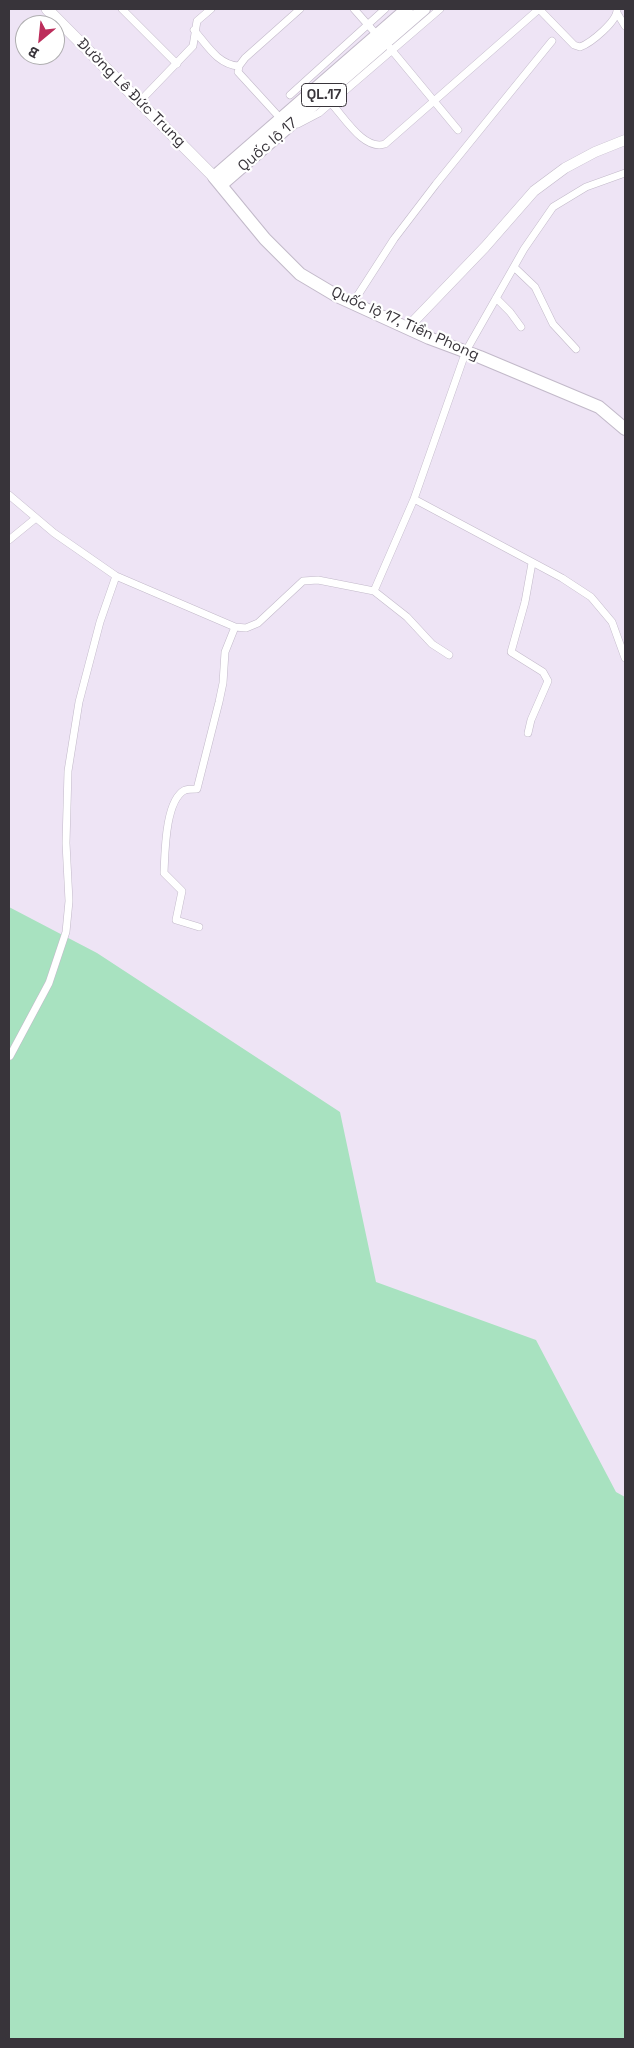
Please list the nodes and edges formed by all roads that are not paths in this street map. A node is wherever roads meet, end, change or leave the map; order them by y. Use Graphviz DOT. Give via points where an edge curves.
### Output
graph roads {
  1 [pos="47,9"];
  2 [pos="57,9"];
  3 [pos="122,9"];
  4 [pos="211,9"];
  5 [pos="300,9"];
  6 [pos="354,9"];
  7 [pos="386,9"];
  8 [pos="407,9"];
  9 [pos="424,9"];
  10 [pos="440,9"];
  11 [pos="539,9"];
  12 [pos="617,11"];
  13 [pos="368,25"];
  14 [pos="625,26"];
  15 [pos="194,30"];
  16 [pos="552,41"];
  17 [pos="385,43"];
  18 [pos="177,64"];
  19 [pos="239,66"];
  20 [pos="290,95"];
  21 [pos="144,97"];
  22 [pos="434,100"];
  23 [pos="332,103"];
  24 [pos="282,126"];
  25 [pos="458,130"];
  26 [pos="625,140"];
  27 [pos="625,173"];
  28 [pos="220,180"];
  29 [pos="514,267"];
  30 [pos="356,298"];
  31 [pos="496,298"];
  32 [pos="416,327"];
  33 [pos="521,327"];
  34 [pos="468,348"];
  35 [pos="576,349"];
  36 [pos="625,419"];
  37 [pos="625,429"];
  38 [pos="9,495"];
  39 [pos="414,499"];
  40 [pos="36,518"];
  41 [pos="9,540"];
  42 [pos="532,563"];
  43 [pos="116,576"];
  44 [pos="374,591"];
  45 [pos="235,627"];
  46 [pos="450,655"];
  47 [pos="625,658"];
  48 [pos="528,733"];
  49 [pos="199,927"];
  50 [pos="10,1056"];
  1 -- 28 [label="main road, Đường Lê Đức Trung"];
  2 -- 21 [label="main road, Đường Lê Đức Trung"];
  3 -- 18 [label="street"];
  4 -- 15 [label="street" via="197,22"];
  5 -- 19 [label="street"];
  6 -- 13 [label="street"];
  7 -- 13 [label="street"];
  8 -- 17 [label="highway, Quốc lộ 17 / QL.17"];
  9 -- 17 [label="highway, Quốc lộ 17 / QL.17"];
  10 -- 17 [label="street"];
  11 -- 12 [label="street" via="574,45 580,47 615,19"];
  11 -- 22 [label="street"];
  12 -- 14 [label="street"];
  13 -- 17 [label="street"];
  13 -- 20 [label="street"];
  15 -- 18 [label="street" via="192,46"];
  15 -- 19 [label="street" via="221,60 231,66"];
  16 -- 30 [label="street" via="394,239"];
  17 -- 22 [label="street"];
  17 -- 23 [label="street"];
  17 -- 24 [label="highway, Quốc lộ 17 / QL.17"];
  18 -- 21 [label="street"];
  19 -- 24 [label="street" via="238,72 243,79"];
  21 -- 28 [label="main road, Đường Lê Đức Trung"];
  22 -- 23 [label="street" via="378,147 363,139"];
  22 -- 25 [label="street"];
  23 -- 24 [label="street" via="320,113"];
  24 -- 28 [label="highway, Quốc lộ 17 / QL.17"];
  26 -- 32 [label="street" via="565,168 534,191"];
  27 -- 29 [label="street" via="586,187 553,207"];
  28 -- 30 [label="highway, Quốc lộ 17" via="282,249 331,286"];
  28 -- 32 [label="highway, Quốc lộ 17, Tiền Phong" via="265,239 300,274 337,296"];
  29 -- 31 [label="street"];
  29 -- 35 [label="street" via="535,287 553,324"];
  30 -- 32 [label="highway, Quốc lộ 17"];
  31 -- 33 [label="street"];
  31 -- 34 [label="street"];
  32 -- 34 [label="highway"];
  34 -- 36 [label="highway" via="586,393 606,403"];
  34 -- 37 [label="highway, Quốc lộ 17, Tiền Phong" via="599,407"];
  34 -- 39 [label="street"];
  38 -- 40 [label="street"];
  39 -- 42 [label="street"];
  39 -- 44 [label="street"];
  40 -- 41 [label="street"];
  40 -- 43 [label="street"];
  42 -- 47 [label="street" via="591,597 612,622"];
  42 -- 48 [label="street" via="511,652 543,672 548,681 530,720"];
  43 -- 45 [label="street"];
  43 -- 50 [label="street" via="79,702 68,771 66,843 69,901 66,932 49,983"];
  44 -- 45 [label="street" via="318,580 302,581 258,623 246,628"];
  44 -- 46 [label="street" via="407,617 432,644"];
  45 -- 49 [label="street" via="225,652 223,683 197,789 185,790 178,796 166,837 164,873 182,890 176,920"];
}
